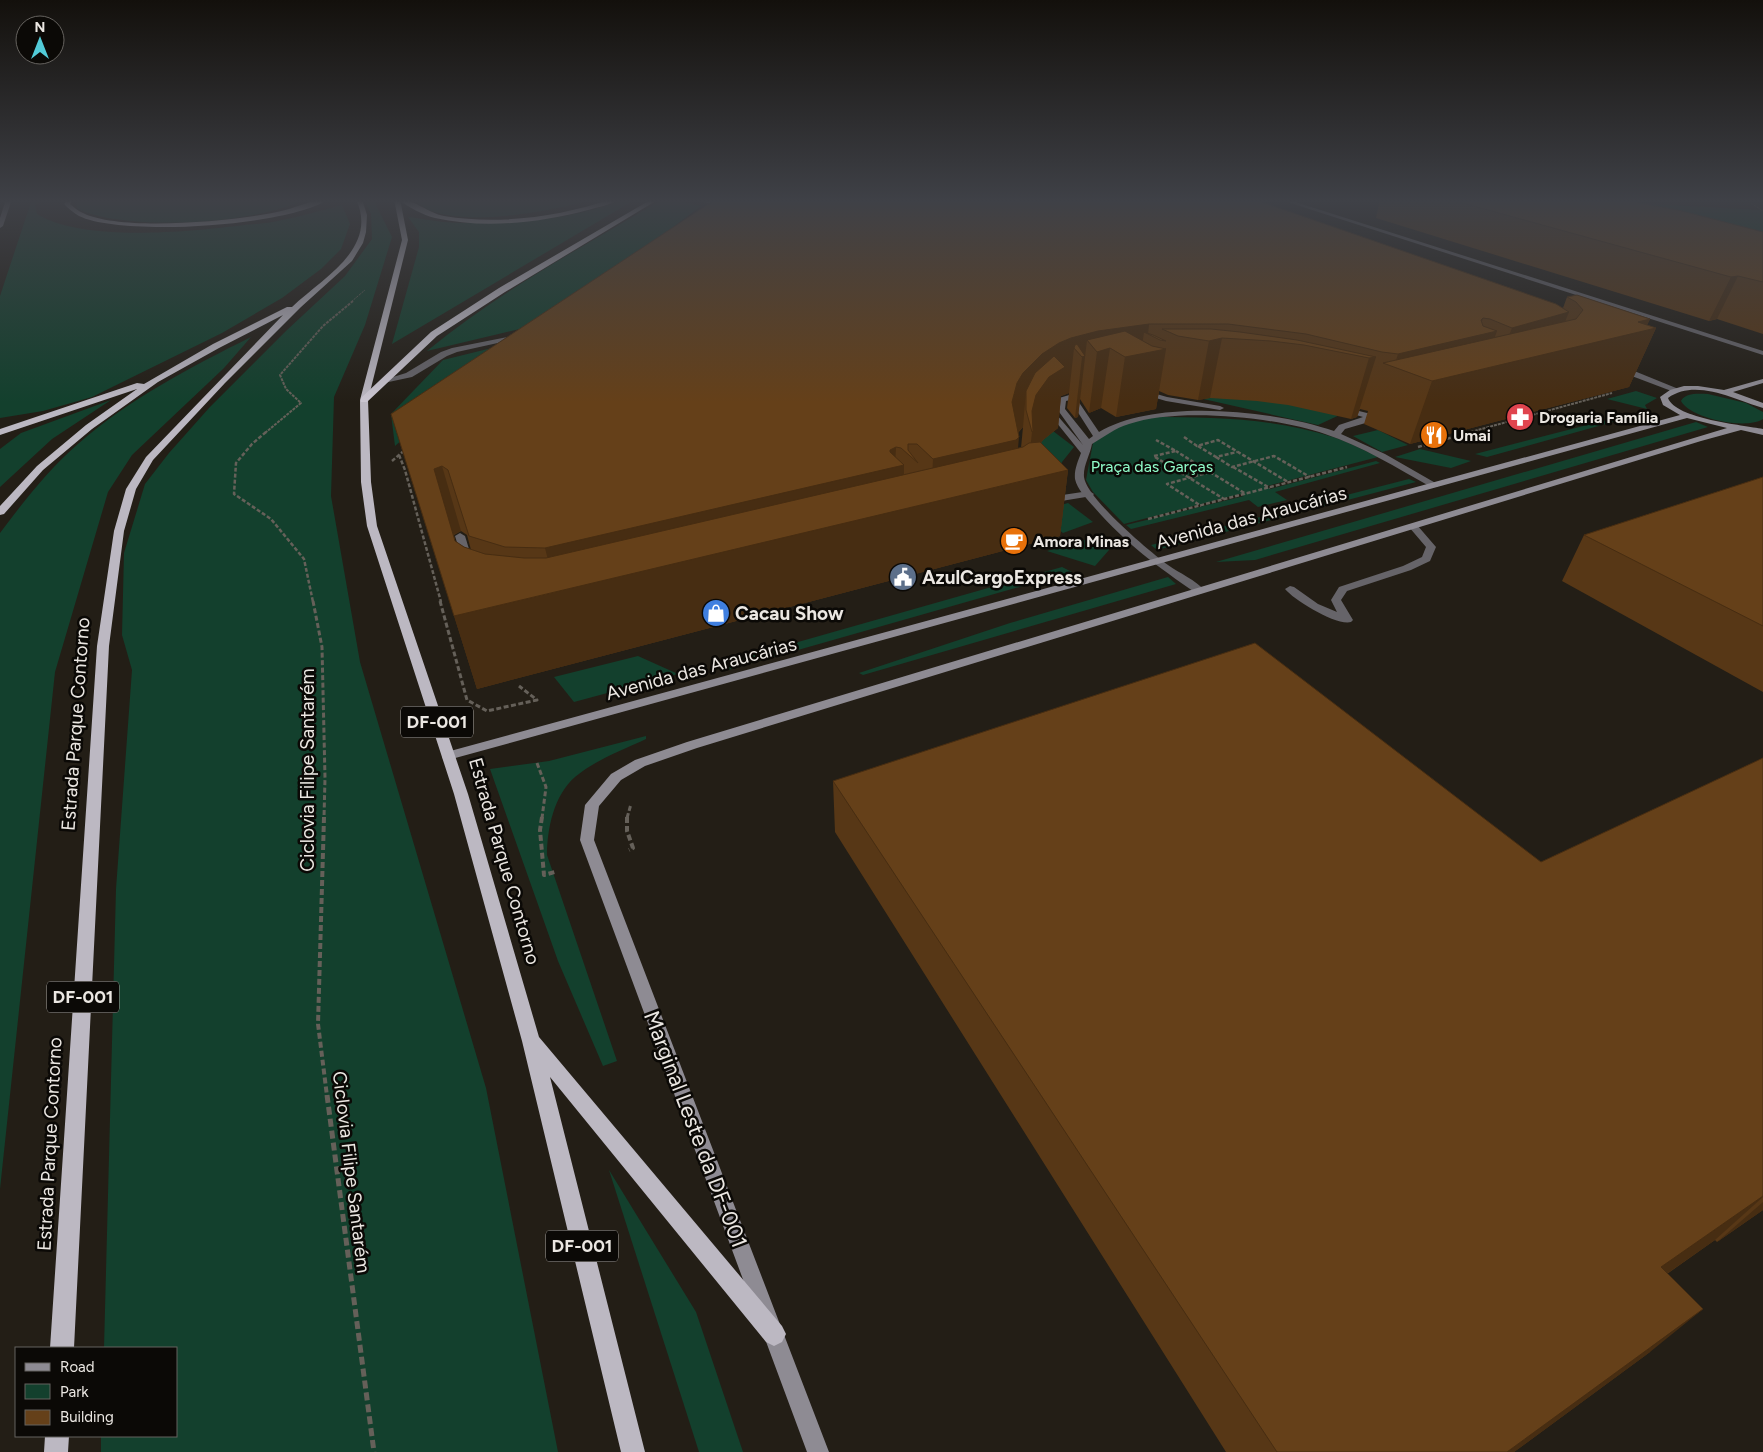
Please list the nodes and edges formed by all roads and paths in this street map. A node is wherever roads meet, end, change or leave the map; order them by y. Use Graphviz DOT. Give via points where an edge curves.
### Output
graph roads {
  1 [pos="342,267"];
  2 [pos="398,267"];
  3 [pos="541,267"];
  4 [pos="1493,267"];
  5 [pos="370,285"];
  6 [pos="298,305"];
  7 [pos="528,335"];
  8 [pos="1763,353"];
  9 [pos="1607,364"];
  10 [pos="155,380"];
  11 [pos="384,380"];
  12 [pos="1763,380"];
  13 [pos="1653,381"];
  14 [pos="1094,390"];
  15 [pos="1677,390"];
  16 [pos="1724,392"];
  17 [pos="1072,397"];
  18 [pos="364,400"];
  19 [pos="1062,400"];
  20 [pos="1188,403"];
  21 [pos="1330,405"];
  22 [pos="1158,406"];
  23 [pos="1763,406"];
  24 [pos="1051,408"];
  25 [pos="1389,414"];
  26 [pos="1232,416"];
  27 [pos="1687,416"];
  28 [pos="1371,417"];
  29 [pos="1035,419"];
  30 [pos="1763,426"];
  31 [pos="1304,427"];
  32 [pos="1741,427"];
  33 [pos="0,432"];
  34 [pos="1763,432"];
  35 [pos="1335,435"];
  36 [pos="1098,437"];
  37 [pos="1218,440"];
  38 [pos="1197,446"];
  39 [pos="1087,448"];
  40 [pos="406,449"];
  41 [pos="1176,451"];
  42 [pos="1237,452"];
  43 [pos="399,455"];
  44 [pos="1154,456"];
  45 [pos="1216,457"];
  46 [pos="1382,457"];
  47 [pos="1253,461"];
  48 [pos="1195,462"];
  49 [pos="1232,467"];
  50 [pos="1173,468"];
  51 [pos="1210,472"];
  52 [pos="1310,477"];
  53 [pos="1190,478"];
  54 [pos="366,482"];
  55 [pos="1289,483"];
  56 [pos="1434,485"];
  57 [pos="1270,488"];
  58 [pos="1089,494"];
  59 [pos="1246,494"];
  60 [pos="1225,500"];
  61 [pos="1043,501"];
  62 [pos="1201,506"];
  63 [pos="0,512"];
  64 [pos="1118,527"];
  65 [pos="1414,527"];
  66 [pos="460,536"];
  67 [pos="1156,561"];
  68 [pos="471,572"];
  69 [pos="1290,589"];
  70 [pos="1200,591"];
  71 [pos="520,686"];
  72 [pos="448,756"];
  73 [pos="537,763"];
  74 [pos="636,797"];
  75 [pos="628,850"];
  76 [pos="555,872"];
  77 [pos="531,1041"];
  78 [pos="774,1334"];
  79 [pos="62,1347"];
  80 [pos="57,1437"];
  81 [pos="56,1452"];
  82 [pos="374,1452"];
  83 [pos="633,1452"];
  84 [pos="818,1452"];
  1 -- 6 [label="highway, Estrada Parque Contorno / DF-001"];
  2 -- 18 [label="highway, Estrada Parque Contorno / DF-001"];
  3 -- 11 [label="highway" via="434,334"];
  4 -- 8 [label="street"];
  5 -- 82 [label="path, Ciclovia Filipe Santarém" via="323,326 280,375 286,389 301,402 252,444 236,463 234,494 271,519 304,559 322,647 326,778 318,1024"];
  6 -- 10 [label="highway"];
  6 -- 79 [label="highway, Estrada Parque Contorno / DF-001" via="149,458 131,489 119,531 103,646"];
  7 -- 11 [label="street" via="455,350 409,375"];
  9 -- 13 [label="street"];
  10 -- 33 [label="highway"];
  10 -- 63 [label="highway" via="88,427 40,468"];
  11 -- 18 [label="highway"];
  12 -- 16 [label="main road"];
  13 -- 15 [label="street"];
  13 -- 46 [label="path"];
  14 -- 17 [label="street"];
  15 -- 16 [label="main road"];
  15 -- 27 [label="main road" via="1664,397 1666,403"];
  16 -- 23 [label="main road"];
  17 -- 19 [label="street"];
  17 -- 36 [label="street"];
  18 -- 54 [label="highway, Estrada Parque Contorno / DF-001"];
  19 -- 24 [label="street"];
  19 -- 39 [label="street" via="1061,409"];
  20 -- 20 [label="street" via="1186,397 1137,384 1142,391"];
  20 -- 31 [label="street" via="1299,422"];
  21 -- 28 [label="street"];
  22 -- 26 [label="street"];
  24 -- 29 [label="street"];
  24 -- 39 [label="street" via="1052,414"];
  25 -- 28 [label="street"];
  26 -- 31 [label="street"];
  26 -- 36 [label="street" via="1184,414 1141,419 1114,427"];
  27 -- 32 [label="main road"];
  27 -- 56 [label="main road, Avenida das Araucárias"];
  28 -- 35 [label="street" via="1342,427"];
  30 -- 32 [label="main road"];
  31 -- 35 [label="street"];
  32 -- 34 [label="main road"];
  32 -- 65 [label="main road"];
  35 -- 46 [label="street"];
  36 -- 39 [label="street"];
  37 -- 42 [label="path"];
  38 -- 45 [label="path"];
  39 -- 58 [label="street" via="1080,482"];
  40 -- 43 [label="path"];
  41 -- 48 [label="path"];
  42 -- 45 [label="path"];
  42 -- 47 [label="path"];
  43 -- 54 [label="path"];
  43 -- 71 [label="path" via="467,700 488,711 537,700"];
  44 -- 50 [label="path"];
  45 -- 49 [label="path"];
  46 -- 52 [label="path"];
  46 -- 56 [label="street"];
  47 -- 49 [label="path"];
  47 -- 52 [label="path" via="1274,456"];
  47 -- 55 [label="path"];
  48 -- 50 [label="path"];
  48 -- 51 [label="path"];
  49 -- 57 [label="path"];
  50 -- 53 [label="path"];
  51 -- 53 [label="path"];
  51 -- 59 [label="path"];
  52 -- 55 [label="path"];
  53 -- 60 [label="path"];
  53 -- 62 [label="path" via="1167,484"];
  54 -- 72 [label="highway, Estrada Parque Contorno / DF-001" via="372,526"];
  55 -- 57 [label="path"];
  56 -- 67 [label="main road, Avenida das Araucárias"];
  57 -- 59 [label="path"];
  58 -- 61 [label="street"];
  58 -- 64 [label="street"];
  59 -- 60 [label="path"];
  60 -- 62 [label="path"];
  62 -- 64 [label="path"];
  64 -- 67 [label="street"];
  65 -- 69 [label="street" via="1432,547 1426,559 1343,589 1336,600 1347,620 1314,606"];
  65 -- 70 [label="main road"];
  66 -- 68 [label="street"];
  67 -- 70 [label="street"];
  67 -- 72 [label="main road, Avenida das Araucárias"];
  70 -- 78 [label="main road, Marginal Leste da DF-001" via="640,763 616,777 592,805 587,840"];
  72 -- 77 [label="highway, Estrada Parque Contorno / DF-001"];
  73 -- 76 [label="path" via="546,788 540,830 544,875"];
  74 -- 75 [label="path" via="625,821 633,848"];
  77 -- 78 [label="highway"];
  77 -- 83 [label="highway, Estrada Parque Contorno / DF-001"];
  78 -- 84 [label="main road, Marginal Leste da DF-001"];
  80 -- 81 [label="highway"];
}
